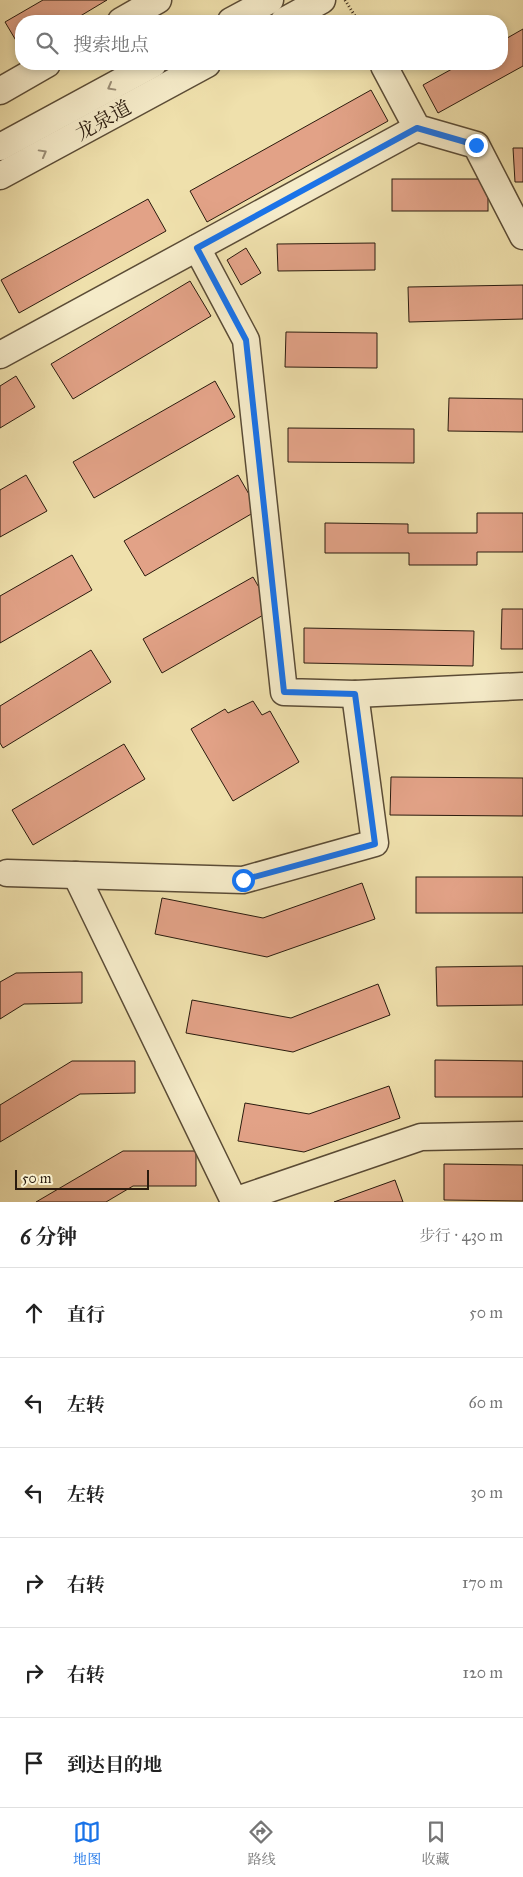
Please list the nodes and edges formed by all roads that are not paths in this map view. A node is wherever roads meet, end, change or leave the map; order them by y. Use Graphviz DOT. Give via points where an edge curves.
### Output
graph roads {
  1 [pos="158,0"];
  2 [pos="270,0"];
  3 [pos="322,0"];
  4 [pos="132,15"];
  5 [pos="235,15"];
  6 [pos="295,15"];
  7 [pos="36,70"];
  8 [pos="143,70"];
  9 [pos="196,70"];
  10 [pos="386,70"];
  11 [pos="0,90"];
  12 [pos="417,128"];
  13 [pos="0,147"];
  14 [pos="0,176"];
  15 [pos="523,236"];
  16 [pos="197,248"];
  17 [pos="0,355"];
  18 [pos="523,686"];
  19 [pos="355,694"];
  20 [pos="2,870"];
  21 [pos="76,875"];
  22 [pos="523,1135"];
  1 -- 4 [label="street"];
  2 -- 5 [label="street"];
  3 -- 6 [label="street"];
  7 -- 11 [label="street"];
  8 -- 13 [label="street, 龙泉道, one-way"];
  14 -- 9 [label="street, 龙泉道, one-way"];
  10 -- 12 [label="street"];
  12 -- 15 [label="street" via="476,145"];
  12 -- 16 [label="street"];
  16 -- 17 [label="street"];
  16 -- 19 [label="street" via="246,340 284,692"];
  18 -- 19 [label="street"];
  19 -- 21 [label="street" via="375,844 243,880"];
  20 -- 21 [label="street"];
  21 -- 22 [label="street" via="234,1201 421,1137"];
}
